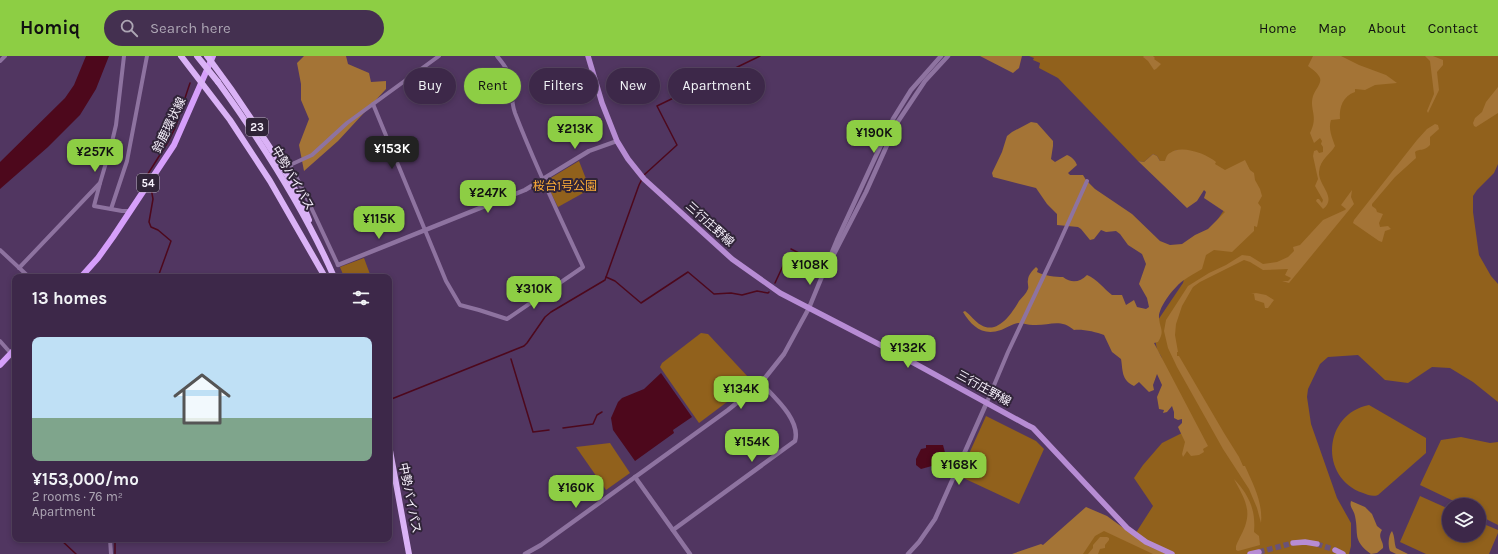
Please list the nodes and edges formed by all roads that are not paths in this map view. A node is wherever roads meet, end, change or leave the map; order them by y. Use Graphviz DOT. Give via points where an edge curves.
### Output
graph roads {
  1 [pos="5,56"];
  2 [pos="124,56"];
  3 [pos="147,56"];
  4 [pos="181,56"];
  5 [pos="197,56"];
  6 [pos="438,56"];
  7 [pos="497,56"];
  8 [pos="588,56"];
  9 [pos="941,56"];
  10 [pos="948,56"];
  11 [pos="210,58"];
  12 [pos="0,61"];
  13 [pos="201,81"];
  14 [pos="373,104"];
  15 [pos="617,140"];
  16 [pos="542,179"];
  17 [pos="1087,181"];
  18 [pos="100,183"];
  19 [pos="290,187"];
  20 [pos="111,209"];
  21 [pos="130,210"];
  22 [pos="425,230"];
  23 [pos="0,250"];
  24 [pos="338,265"];
  25 [pos="19,268"];
  26 [pos="826,270"];
  27 [pos="26,274"];
  28 [pos="84,274"];
  29 [pos="322,274"];
  30 [pos="333,274"];
  31 [pos="809,308"];
  32 [pos="0,341"];
  33 [pos="12,352"];
  34 [pos="12,356"];
  35 [pos="0,365"];
  36 [pos="761,383"];
  37 [pos="987,402"];
  38 [pos="392,460"];
  39 [pos="635,477"];
  40 [pos="673,530"];
  41 [pos="110,542"];
  42 [pos="1293,543"];
  43 [pos="1318,544"];
  44 [pos="1335,550"];
  45 [pos="1259,552"];
  46 [pos="111,554"];
  47 [pos="410,554"];
  48 [pos="525,554"];
  49 [pos="690,554"];
  50 [pos="908,554"];
  51 [pos="1172,554"];
  52 [pos="1250,554"];
  53 [pos="1343,554"];
  1 -- 12 [label="street"];
  2 -- 18 [label="street" via="116,126"];
  3 -- 20 [label="street" via="127,161"];
  4 -- 13 [label="highway"];
  5 -- 19 [label="highway, 中勢バイパス / 23, bridge" via="240,112"];
  6 -- 14 [label="street"];
  7 -- 16 [label="street" via="510,77 512,104"];
  8 -- 15 [label="main road, 三行庄野線" via="602,103"];
  9 -- 26 [label="street" via="911,90 893,119 837,240"];
  10 -- 26 [label="street" via="926,81 897,123 842,242"];
  11 -- 13 [label="main road, 鈴鹿環状線 / 54"];
  11 -- 19 [label="highway, 23" via="273,152"];
  13 -- 21 [label="main road, 鈴鹿環状線 / 54" via="174,145"];
  13 -- 29 [label="highway" via="270,181"];
  14 -- 22 [label="street"];
  14 -- 24 [label="street" via="347,123 312,155 290,165"];
  15 -- 16 [label="street" via="589,151"];
  15 -- 31 [label="main road, 三行庄野線" via="640,175 732,259 780,293"];
  16 -- 22 [label="street" via="525,190"];
  16 -- 22 [label="street" via="583,267 507,319 460,305 446,281"];
  17 -- 37 [label="street"];
  18 -- 20 [label="street" via="94,206"];
  18 -- 25 [label="street"];
  19 -- 30 [label="highway, 23" via="306,213"];
  20 -- 21 [label="street"];
  21 -- 28 [label="main road, 鈴鹿環状線 / 54" via="98,258"];
  22 -- 24 [label="street"];
  23 -- 25 [label="street"];
  25 -- 27 [label="street"];
  26 -- 31 [label="street"];
  31 -- 36 [label="street" via="784,354"];
  31 -- 37 [label="main road, 三行庄野線"];
  32 -- 33 [label="street"];
  34 -- 35 [label="main road"];
  36 -- 39 [label="street"];
  36 -- 40 [label="street" via="789,414 795,441"];
  37 -- 50 [label="street" via="935,518"];
  37 -- 51 [label="main road, 三行庄野線" via="1033,428 1127,528 1151,545"];
  38 -- 47 [label="highway, 中勢バイパス"];
  39 -- 40 [label="street"];
  39 -- 48 [label="street"];
  40 -- 49 [label="street"];
  41 -- 46 [label="street"];
  42 -- 43 [label="main road"];
  44 -- 53 [label="main road"];
  45 -- 52 [label="main road"];
}
